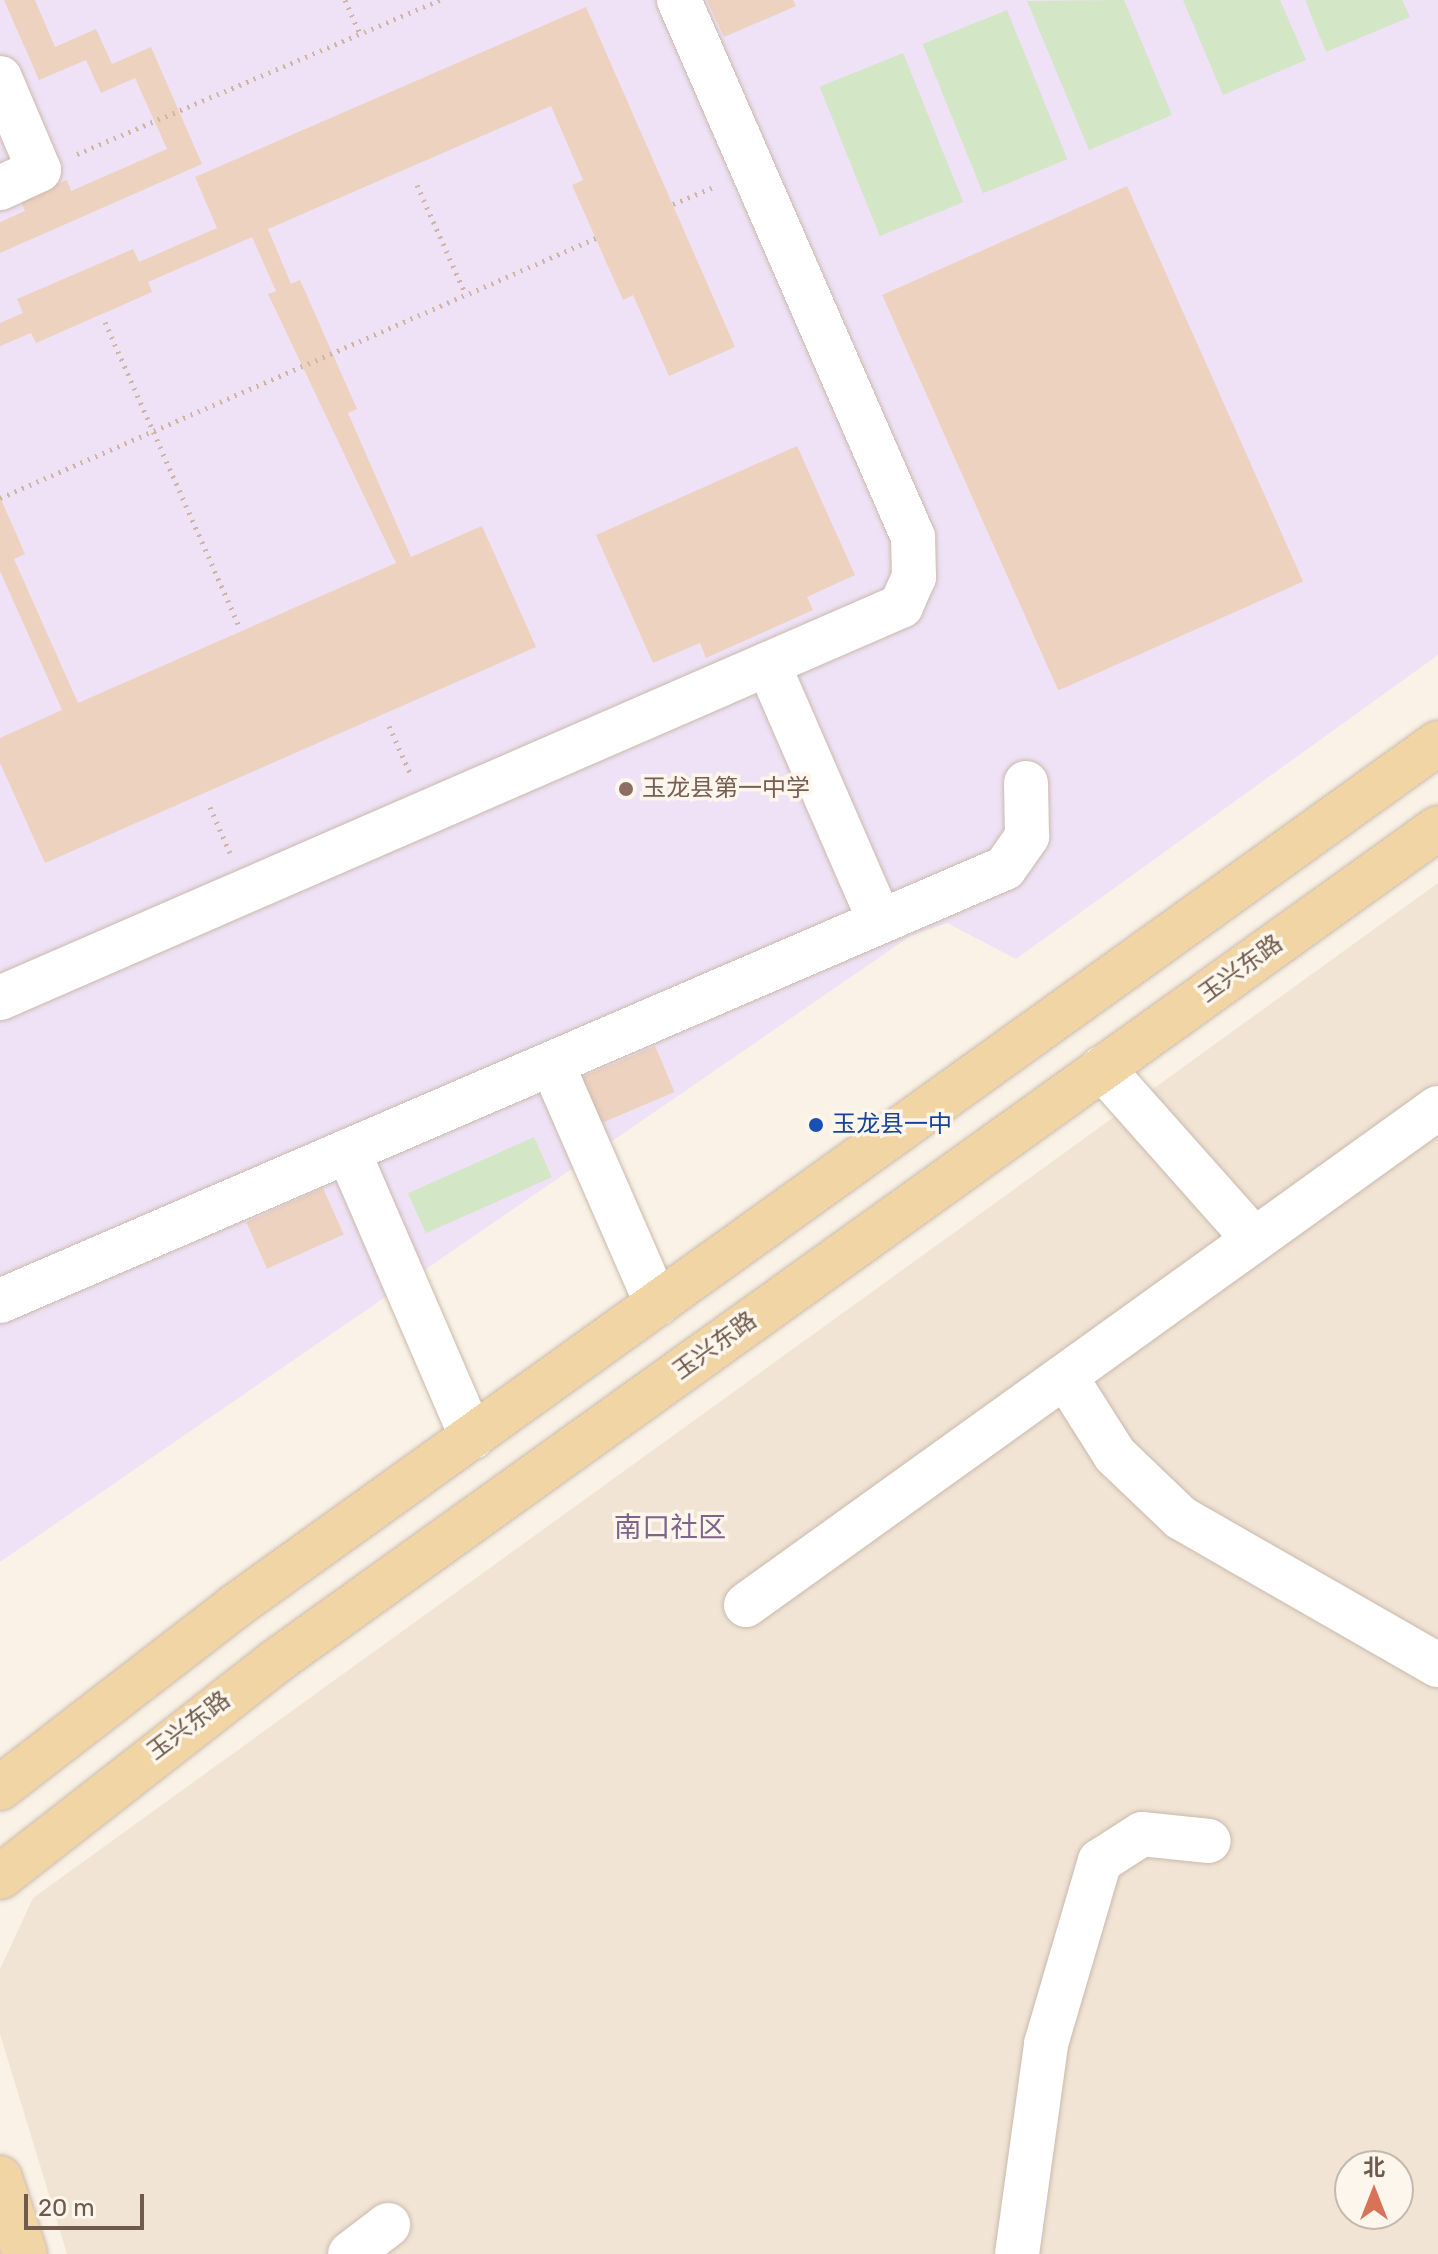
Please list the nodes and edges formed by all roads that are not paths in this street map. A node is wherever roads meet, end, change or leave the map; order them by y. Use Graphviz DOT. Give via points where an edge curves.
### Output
graph roads {
  1 [pos="679,0"];
  2 [pos="0,78"];
  3 [pos="0,188"];
  4 [pos="768,664"];
  5 [pos="1438,743"];
  6 [pos="1026,783"];
  7 [pos="1438,828"];
  8 [pos="880,921"];
  9 [pos="0,998"];
  10 [pos="552,1064"];
  11 [pos="1102,1068"];
  12 [pos="1438,1108"];
  13 [pos="348,1151"];
  14 [pos="1254,1239"];
  15 [pos="3,1292"];
  16 [pos="657,1304"];
  17 [pos="1065,1376"];
  18 [pos="472,1437"];
  19 [pos="746,1605"];
  20 [pos="1438,1665"];
  21 [pos="0,1788"];
  22 [pos="1209,1841"];
  23 [pos="0,1877"];
  24 [pos="0,2178"];
  25 [pos="388,2225"];
  26 [pos="25,2254"];
  27 [pos="350,2254"];
  28 [pos="1017,2254"];
  1 -- 4 [label="street" via="916,556 901,606"];
  2 -- 3 [label="street" via="39,170"];
  4 -- 8 [label="street"];
  4 -- 9 [label="street"];
  5 -- 16 [label="main road"];
  6 -- 8 [label="street" via="1027,836 1005,868"];
  7 -- 11 [label="main road, 玉兴东路"];
  8 -- 10 [label="street"];
  10 -- 13 [label="street"];
  10 -- 16 [label="street"];
  11 -- 14 [label="street"];
  11 -- 23 [label="main road, 玉兴东路" via="288,1653"];
  12 -- 14 [label="street"];
  13 -- 15 [label="street"];
  13 -- 18 [label="street"];
  14 -- 17 [label="street"];
  16 -- 18 [label="main road"];
  17 -- 19 [label="street"];
  17 -- 20 [label="street" via="1115,1455 1181,1518"];
  18 -- 21 [label="main road"];
  22 -- 28 [label="street" via="1142,1834 1100,1861 1046,2044"];
  24 -- 26 [label="main road"];
  25 -- 27 [label="street"];
}
